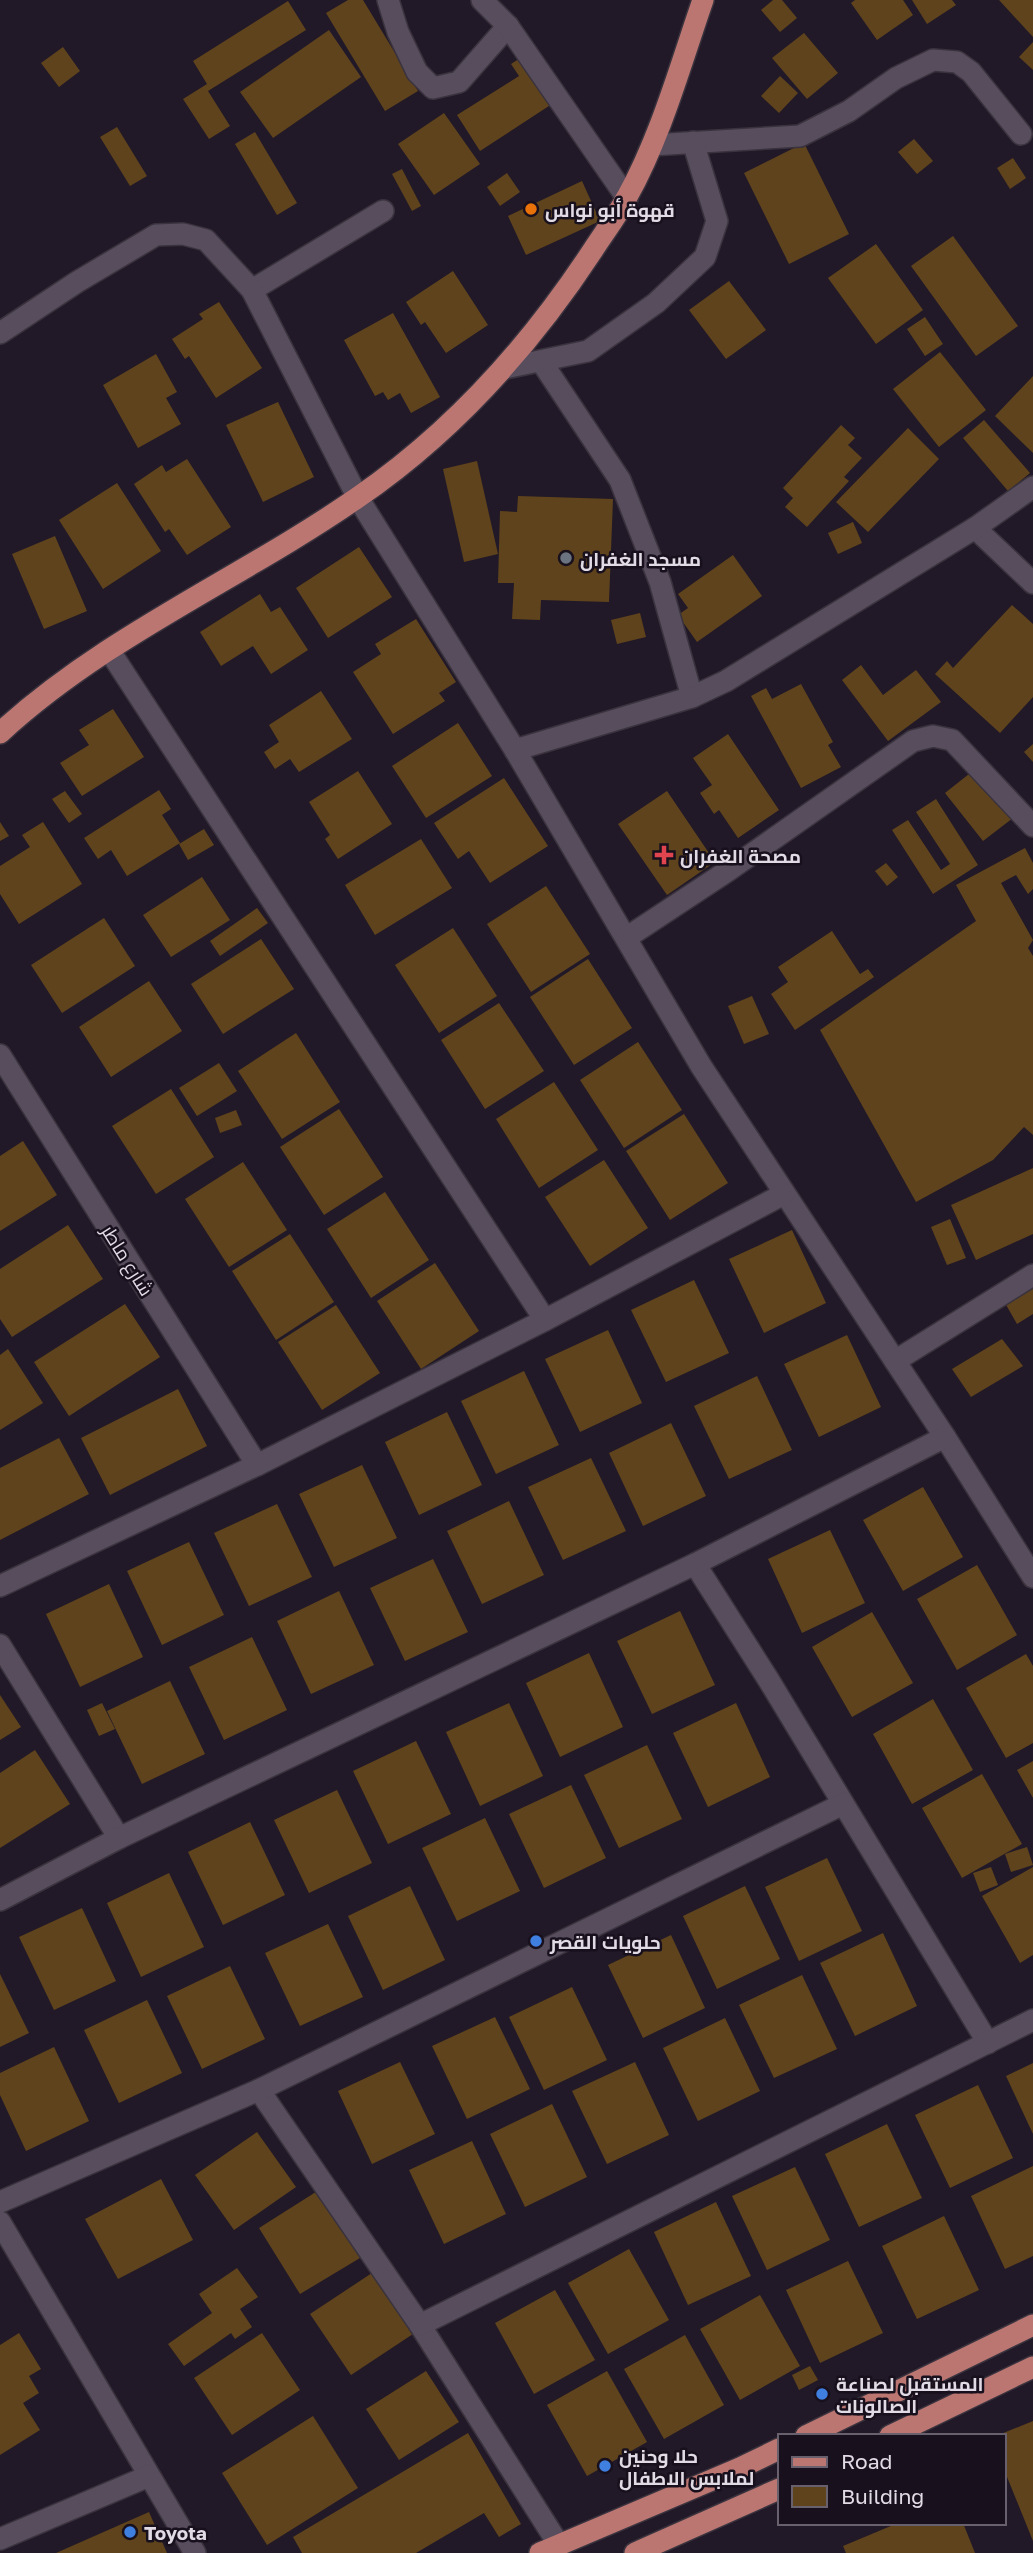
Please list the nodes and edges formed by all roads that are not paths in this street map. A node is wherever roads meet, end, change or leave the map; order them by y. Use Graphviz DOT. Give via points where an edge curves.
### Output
graph roads {
  1 [pos="388,0"];
  2 [pos="482,0"];
  3 [pos="703,0"];
  4 [pos="508,26"];
  5 [pos="1021,134"];
  6 [pos="693,142"];
  7 [pos="652,145"];
  8 [pos="627,198"];
  9 [pos="383,211"];
  10 [pos="252,290"];
  11 [pos="0,333"];
  12 [pos="541,361"];
  13 [pos="505,368"];
  14 [pos="1033,487"];
  15 [pos="358,498"];
  16 [pos="975,528"];
  17 [pos="1033,583"];
  18 [pos="109,649"];
  19 [pos="692,697"];
  20 [pos="0,733"];
  21 [pos="515,750"];
  22 [pos="1033,826"];
  23 [pos="626,938"];
  24 [pos="0,1055"];
  25 [pos="784,1194"];
  26 [pos="1033,1275"];
  27 [pos="545,1320"];
  28 [pos="895,1361"];
  29 [pos="946,1437"];
  30 [pos="257,1465"];
  31 [pos="695,1564"];
  32 [pos="1033,1577"];
  33 [pos="0,1587"];
  34 [pos="0,1645"];
  35 [pos="843,1804"];
  36 [pos="119,1838"];
  37 [pos="0,1900"];
  38 [pos="1033,2020"];
  39 [pos="988,2043"];
  40 [pos="258,2090"];
  41 [pos="0,2202"];
  42 [pos="0,2222"];
  43 [pos="420,2325"];
  44 [pos="1033,2325"];
  45 [pos="1033,2367"];
  46 [pos="810,2434"];
  47 [pos="894,2434"];
  48 [pos="778,2449"];
  49 [pos="149,2476"];
  50 [pos="778,2489"];
  51 [pos="0,2539"];
  52 [pos="550,2549"];
  53 [pos="195,2553"];
  54 [pos="635,2553"];
  1 -- 4 [label="street" via="417,72 433,88 459,82"];
  2 -- 4 [label="street"];
  3 -- 7 [label="main road"];
  4 -- 8 [label="street"];
  5 -- 6 [label="street" via="971,72 957,62 933,60 800,136"];
  6 -- 7 [label="street"];
  6 -- 12 [label="street" via="717,221 705,257 656,303 588,351"];
  7 -- 8 [label="main road"];
  8 -- 13 [label="main road" via="561,299"];
  9 -- 10 [label="street"];
  10 -- 11 [label="street" via="206,240 183,234 156,235"];
  10 -- 15 [label="street"];
  12 -- 13 [label="street"];
  12 -- 19 [label="street" via="620,480 660,582"];
  13 -- 15 [label="main road" via="442,432"];
  14 -- 16 [label="street"];
  15 -- 18 [label="main road"];
  15 -- 21 [label="street"];
  16 -- 17 [label="street"];
  16 -- 19 [label="street" via="726,681"];
  18 -- 20 [label="main road" via="33,702"];
  18 -- 27 [label="street"];
  19 -- 21 [label="street"];
  21 -- 23 [label="street"];
  22 -- 23 [label="street" via="952,740 923,737"];
  23 -- 25 [label="street"];
  24 -- 30 [label="street, شارع ماطر"];
  25 -- 27 [label="street"];
  25 -- 28 [label="street"];
  26 -- 28 [label="street"];
  27 -- 30 [label="street"];
  28 -- 29 [label="street"];
  29 -- 31 [label="street"];
  29 -- 32 [label="street"];
  30 -- 33 [label="street"];
  31 -- 35 [label="street"];
  31 -- 36 [label="street"];
  34 -- 36 [label="street"];
  35 -- 39 [label="street"];
  35 -- 40 [label="street"];
  36 -- 37 [label="street"];
  38 -- 39 [label="street"];
  39 -- 43 [label="street"];
  40 -- 41 [label="street"];
  40 -- 43 [label="street"];
  42 -- 49 [label="street"];
  43 -- 52 [label="street"];
  44 -- 46 [label="main road"];
  45 -- 47 [label="main road"];
  48 -- 52 [label="main road"];
  49 -- 51 [label="street"];
  49 -- 53 [label="street"];
  50 -- 54 [label="main road"];
}
